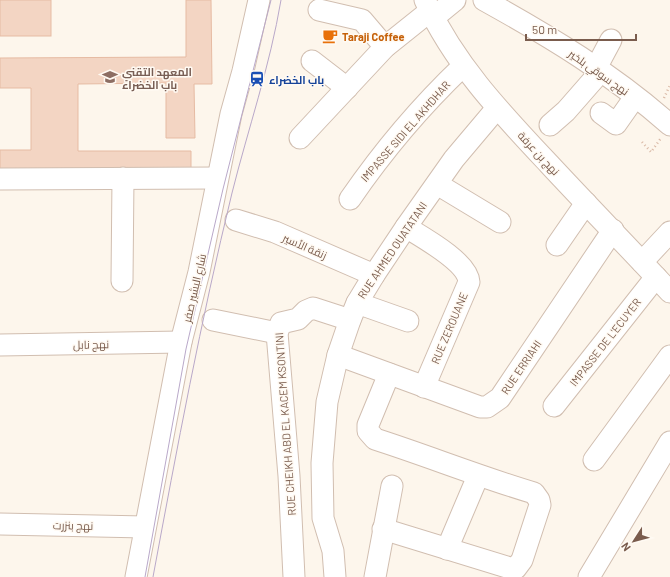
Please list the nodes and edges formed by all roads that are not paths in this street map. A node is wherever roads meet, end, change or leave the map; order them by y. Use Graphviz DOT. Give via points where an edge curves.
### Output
graph roads {
  1 [pos="259,0"];
  2 [pos="455,0"];
  3 [pos="484,0"];
  4 [pos="319,10"];
  5 [pos="430,10"];
  6 [pos="611,40"];
  7 [pos="385,47"];
  8 [pos="312,61"];
  9 [pos="463,66"];
  10 [pos="599,70"];
  11 [pos="347,88"];
  12 [pos="635,97"];
  13 [pos="497,108"];
  14 [pos="601,113"];
  15 [pos="550,125"];
  16 [pos="668,129"];
  17 [pos="300,138"];
  18 [pos="123,178"];
  19 [pos="217,178"];
  20 [pos="0,179"];
  21 [pos="437,184"];
  22 [pos="350,198"];
  23 [pos="586,203"];
  24 [pos="236,220"];
  25 [pos="500,222"];
  26 [pos="406,227"];
  27 [pos="612,230"];
  28 [pos="670,232"];
  29 [pos="557,245"];
  30 [pos="642,262"];
  31 [pos="374,275"];
  32 [pos="122,281"];
  33 [pos="663,284"];
  34 [pos="353,312"];
  35 [pos="213,320"];
  36 [pos="408,321"];
  37 [pos="277,333"];
  38 [pos="181,342"];
  39 [pos="0,346"];
  40 [pos="338,356"];
  41 [pos="670,356"];
  42 [pos="389,374"];
  43 [pos="424,387"];
  44 [pos="554,406"];
  45 [pos="670,442"];
  46 [pos="594,460"];
  47 [pos="478,476"];
  48 [pos="392,486"];
  49 [pos="0,524"];
  50 [pos="145,527"];
  51 [pos="383,529"];
  52 [pos="447,549"];
  53 [pos="136,577"];
  54 [pos="294,577"];
  55 [pos="335,577"];
  56 [pos="375,577"];
  57 [pos="589,577"];
  1 -- 19 [label="street, شارع البشير صفر"];
  2 -- 5 [label="street"];
  3 -- 10 [label="street, نهج سوقي بلخير" via="544,33"];
  4 -- 7 [label="street" via="362,20"];
  5 -- 7 [label="street"];
  5 -- 9 [label="street, نهج بن عرفة"];
  6 -- 10 [label="street"];
  7 -- 11 [label="street"];
  8 -- 11 [label="street"];
  9 -- 13 [label="street, نهج بن عرفة"];
  9 -- 22 [label="street, IMPASSE SIDI EL AKHDHAR" via="435,93 373,165"];
  10 -- 12 [label="street, نهج سوقي بلخير"];
  10 -- 15 [label="street" via="566,111"];
  11 -- 17 [label="street"];
  12 -- 14 [label="street" via="616,124"];
  12 -- 16 [label="street, نهج سوقي بلخير"];
  13 -- 21 [label="street, RUE AHMED OUATATANI" via="454,159"];
  13 -- 23 [label="street, نهج بن عرفة"];
  18 -- 19 [label="street"];
  18 -- 20 [label="street"];
  18 -- 32 [label="street"];
  19 -- 38 [label="street, شارع البشير صفر" via="199,272"];
  21 -- 25 [label="street"];
  21 -- 26 [label="street, RUE AHMED OUATATANI"];
  23 -- 27 [label="street, نهج بن عرفة"];
  23 -- 29 [label="street"];
  24 -- 31 [label="street, زنقة الأسير" via="275,232"];
  26 -- 31 [label="street, RUE AHMED OUATATANI"];
  26 -- 43 [label="street, RUE ZEROUANE" via="444,252 460,265 469,278"];
  27 -- 30 [label="street, نهج بن عرفة"];
  27 -- 43 [label="street, RUE ERRIAHI" via="497,401 488,407 480,407"];
  28 -- 30 [label="street"];
  30 -- 33 [label="street, نهج بن عرفة"];
  31 -- 34 [label="street, RUE AHMED OUATATANI"];
  33 -- 44 [label="street, IMPASSE DE L'ECUYER"];
  34 -- 36 [label="street"];
  34 -- 37 [label="street, RUE CHEIKH ABD EL KACEM KSONTINI" via="313,308 298,319 281,323"];
  34 -- 40 [label="street, RUE AHMED OUATATANI"];
  35 -- 37 [label="street"];
  37 -- 54 [label="street, RUE CHEIKH ABD EL KACEM KSONTINI" via="290,476"];
  38 -- 39 [label="street, نهج نابل"];
  38 -- 50 [label="street, شارع البشير صفر"];
  40 -- 42 [label="street, RUE ERRIAHI"];
  40 -- 55 [label="street, RUE AHMED OUATATANI" via="327,402 322,463 323,518 333,551"];
  41 -- 46 [label="street"];
  42 -- 43 [label="street, RUE ERRIAHI"];
  42 -- 47 [label="street" via="368,425 371,435 375,439"];
  45 -- 57 [label="street"];
  47 -- 52 [label="street"];
  47 -- 52 [label="street" via="534,493 539,500 540,505 522,560 516,568 510,568"];
  48 -- 51 [label="street"];
  49 -- 50 [label="street, نهج بنزرت"];
  50 -- 53 [label="street, شارع البشير صفر"];
  51 -- 52 [label="street"];
  51 -- 56 [label="street"];
}
